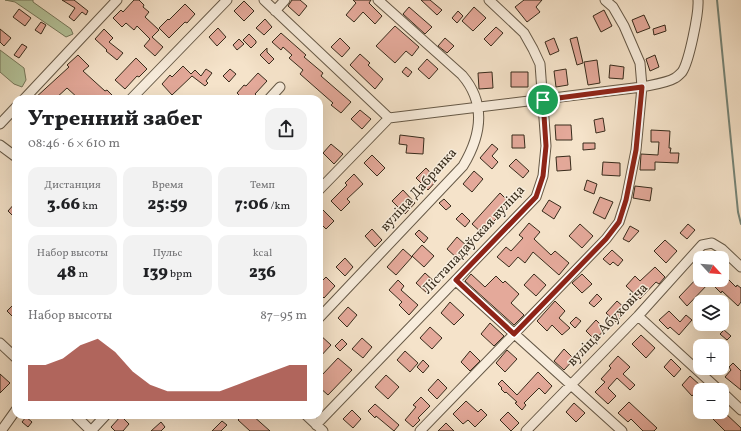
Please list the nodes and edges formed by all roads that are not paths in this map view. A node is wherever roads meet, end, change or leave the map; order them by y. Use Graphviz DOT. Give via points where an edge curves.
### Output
graph roads {
  1 [pos="117,0"];
  2 [pos="227,0"];
  3 [pos="264,0"];
  4 [pos="285,0"];
  5 [pos="378,0"];
  6 [pos="490,0"];
  7 [pos="605,0"];
  8 [pos="698,0"];
  9 [pos="276,11"];
  10 [pos="280,87"];
  11 [pos="642,87"];
  12 [pos="28,95"];
  13 [pos="135,95"];
  14 [pos="273,95"];
  15 [pos="543,100"];
  16 [pos="479,108"];
  17 [pos="12,111"];
  18 [pos="389,118"];
  19 [pos="0,124"];
  20 [pos="0,145"];
  21 [pos="12,154"];
  22 [pos="323,186"];
  23 [pos="741,267"];
  24 [pos="456,280"];
  25 [pos="323,314"];
  26 [pos="638,316"];
  27 [pos="514,334"];
  28 [pos="0,343"];
  29 [pos="12,354"];
  30 [pos="711,383"];
  31 [pos="571,385"];
  32 [pos="729,399"];
  33 [pos="741,410"];
  34 [pos="12,416"];
  35 [pos="78,419"];
  36 [pos="102,419"];
  37 [pos="310,419"];
  38 [pos="320,428"];
  39 [pos="1,431"];
  40 [pos="91,431"];
  41 [pos="420,431"];
  42 [pos="526,431"];
  43 [pos="622,431"];
  1 -- 12 [label="street"];
  2 -- 13 [label="street"];
  3 -- 9 [label="street"];
  4 -- 9 [label="street"];
  5 -- 16 [label="street, вуліца Дабранка" via="462,75 470,84"];
  6 -- 15 [label="street, Лістападаўская вуліца" via="524,33 533,49 540,64"];
  7 -- 11 [label="street" via="613,7 624,26 640,63"];
  8 -- 11 [label="street" via="696,23 682,72 674,79"];
  9 -- 18 [label="street"];
  10 -- 14 [label="street"];
  11 -- 15 [label="street"];
  11 -- 27 [label="street" via="636,150 619,222 606,239"];
  15 -- 16 [label="street"];
  15 -- 24 [label="street, Лістападаўская вуліца" via="546,146 543,176 536,197"];
  16 -- 18 [label="street"];
  16 -- 25 [label="street, вуліца Дабранка" via="475,143 463,166"];
  17 -- 19 [label="street"];
  18 -- 22 [label="street"];
  20 -- 21 [label="street"];
  23 -- 26 [label="street, вуліца Абуховіча" via="712,243 702,245"];
  24 -- 27 [label="street"];
  24 -- 38 [label="street, Лістападаўская вуліца"];
  26 -- 30 [label="street"];
  26 -- 31 [label="street, вуліца Абуховіча"];
  27 -- 31 [label="street"];
  27 -- 41 [label="street"];
  28 -- 29 [label="street"];
  31 -- 42 [label="street, вуліца Абуховіча"];
  31 -- 43 [label="street"];
  32 -- 33 [label="street"];
  34 -- 39 [label="street"];
  35 -- 40 [label="street"];
  36 -- 40 [label="street"];
  37 -- 38 [label="street"];
}
